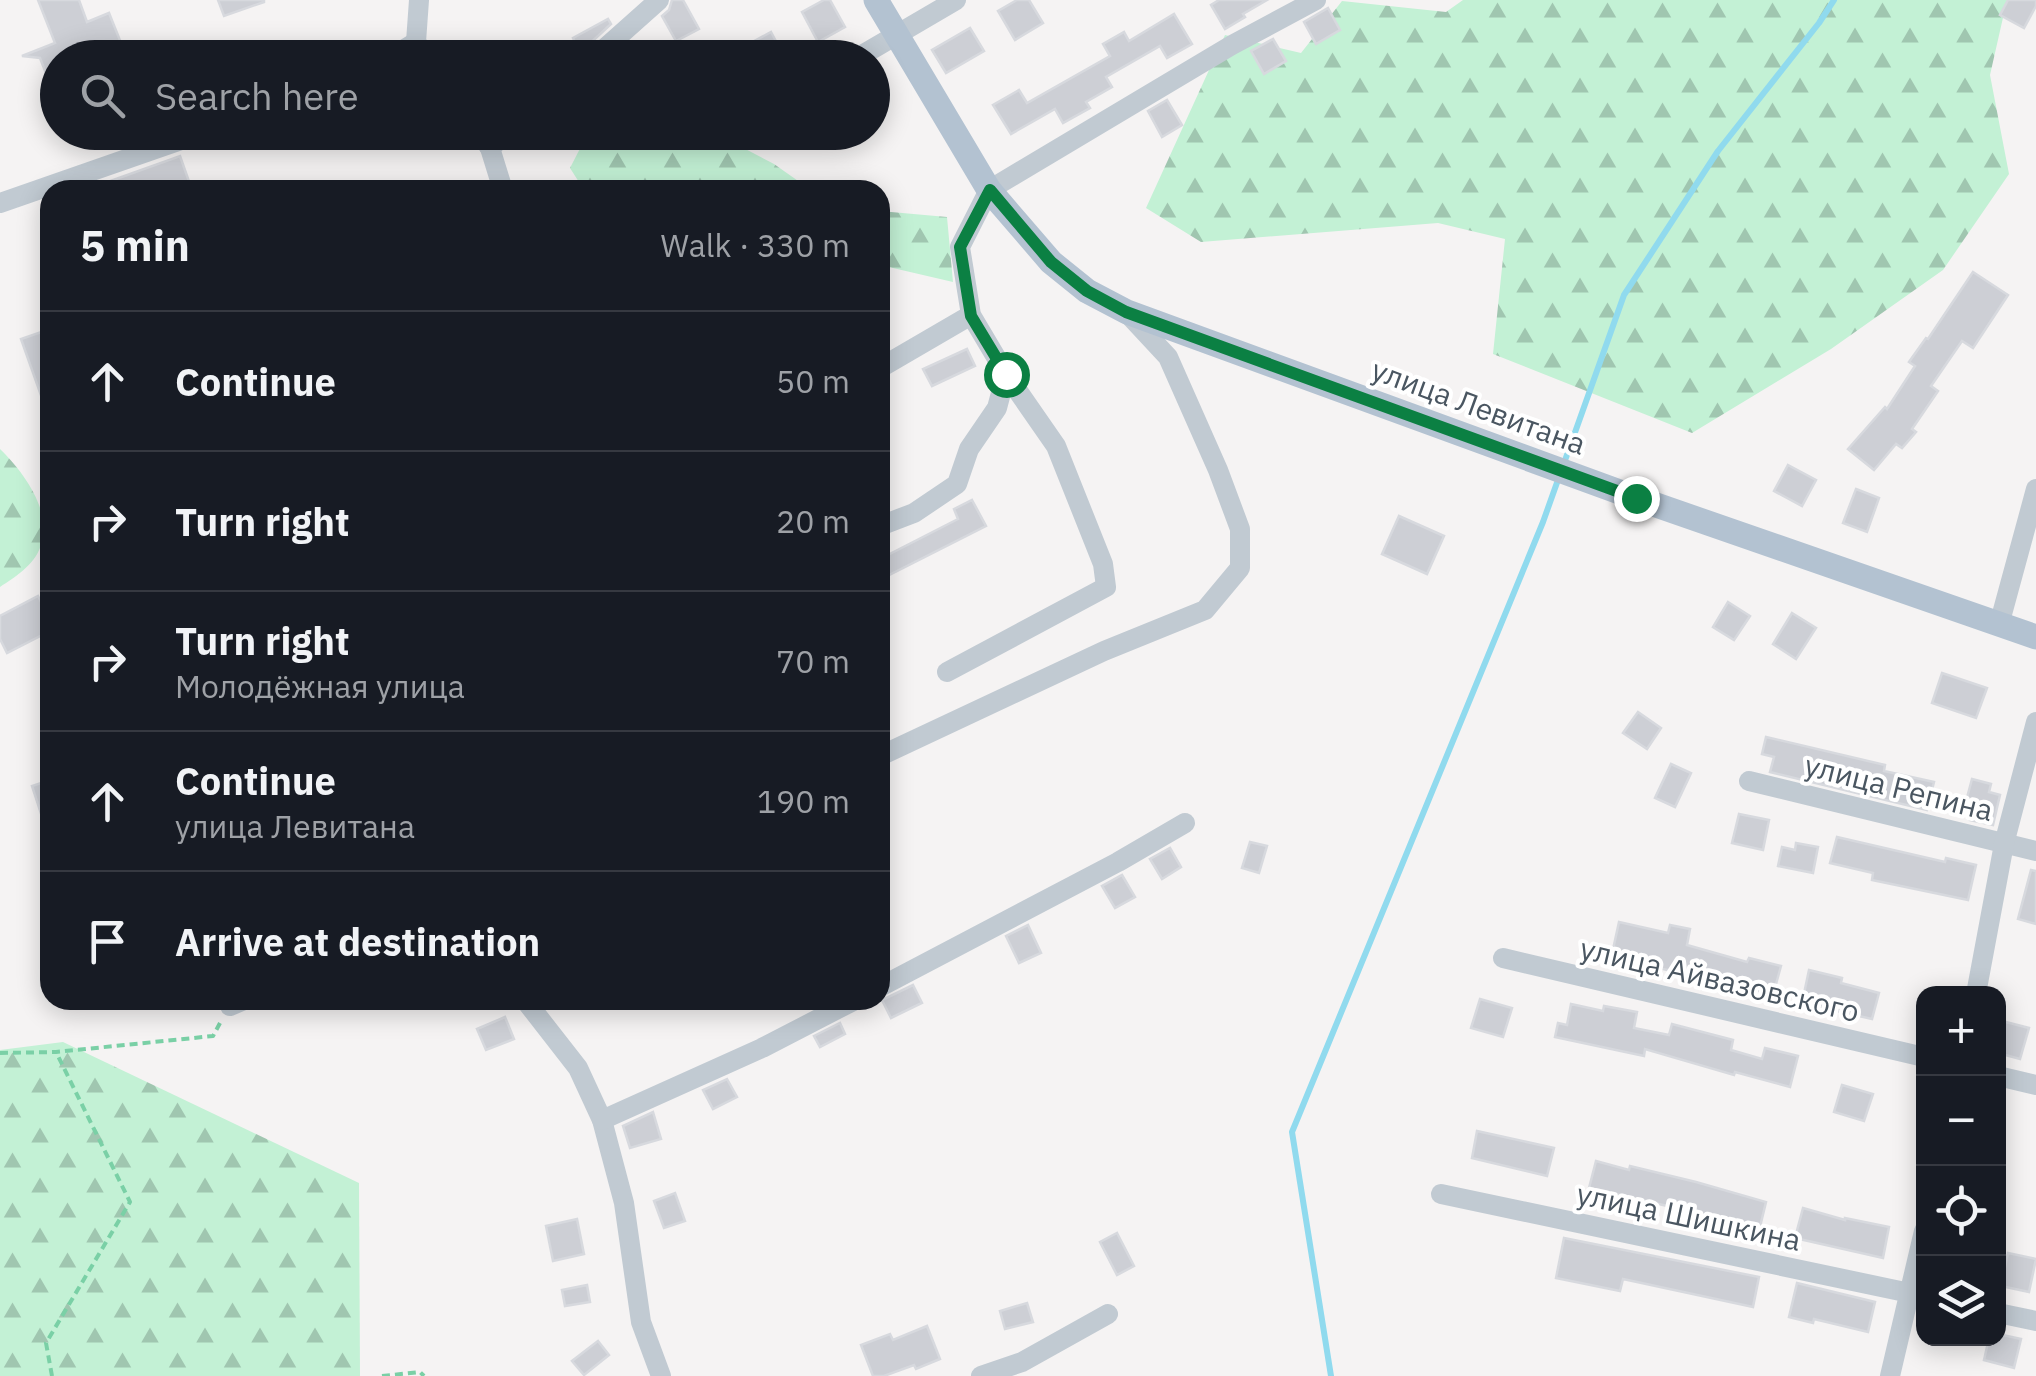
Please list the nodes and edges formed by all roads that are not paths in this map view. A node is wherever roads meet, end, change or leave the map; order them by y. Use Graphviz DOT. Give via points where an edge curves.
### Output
graph roads {
  1 [pos="419,0"];
  2 [pos="659,0"];
  3 [pos="876,0"];
  4 [pos="956,0"];
  5 [pos="1316,0"];
  6 [pos="896,36"];
  7 [pos="421,40"];
  8 [pos="614,40"];
  9 [pos="889,40"];
  10 [pos="152,150"];
  11 [pos="489,150"];
  12 [pos="66,180"];
  13 [pos="500,180"];
  14 [pos="40,189"];
  15 [pos="990,190"];
  16 [pos="0,203"];
  17 [pos="1126,312"];
  18 [pos="971,316"];
  19 [pos="890,362"];
  20 [pos="1006,374"];
  21 [pos="2036,489"];
  22 [pos="890,522"];
  23 [pos="1999,625"];
  24 [pos="2036,637"];
  25 [pos="946,672"];
  26 [pos="2036,722"];
  27 [pos="890,751"];
  28 [pos="1748,781"];
  29 [pos="1185,823"];
  30 [pos="2004,844"];
  31 [pos="2036,852"];
  32 [pos="1503,958"];
  33 [pos="890,982"];
  34 [pos="1977,986"];
  35 [pos="532,1010"];
  36 [pos="835,1010"];
  37 [pos="1916,1055"];
  38 [pos="2006,1078"];
  39 [pos="2036,1085"];
  40 [pos="602,1120"];
  41 [pos="1441,1194"];
  42 [pos="1916,1295"];
  43 [pos="1108,1314"];
  44 [pos="2006,1315"];
  45 [pos="2036,1322"];
  46 [pos="661,1376"];
  47 [pos="981,1376"];
  48 [pos="1890,1376"];
  1 -- 7 [label="street"];
  2 -- 8 [label="street"];
  3 -- 6 [label="main road, улица Левитана"];
  4 -- 6 [label="street"];
  5 -- 15 [label="street"];
  6 -- 9 [label="street"];
  6 -- 15 [label="main road, улица Левитана"];
  10 -- 12 [label="street"];
  11 -- 13 [label="street"];
  14 -- 16 [label="street"];
  15 -- 17 [label="main road, улица Левитана" via="1051,262"];
  15 -- 18 [label="street" via="960,247"];
  17 -- 23 [label="main road, улица Левитана"];
  17 -- 27 [label="street" via="1168,356 1240,529 1240,568 1204,610"];
  18 -- 19 [label="street"];
  18 -- 20 [label="street"];
  20 -- 22 [label="street" via="957,484"];
  20 -- 25 [label="street" via="1056,446 1106,587"];
  21 -- 23 [label="street"];
  23 -- 24 [label="main road, улица Левитана"];
  26 -- 30 [label="street"];
  28 -- 30 [label="street, улица Репина"];
  29 -- 33 [label="street"];
  30 -- 31 [label="street, улица Репина"];
  30 -- 34 [label="street"];
  32 -- 37 [label="street, улица Айвазовского"];
  35 -- 40 [label="street" via="578,1068"];
  36 -- 40 [label="street"];
  38 -- 39 [label="street"];
  40 -- 46 [label="street" via="624,1203 641,1322"];
  41 -- 42 [label="street, улица Шишкина"];
  42 -- 48 [label="street"];
  43 -- 47 [label="street" via="1022,1362"];
  44 -- 45 [label="street"];
}
